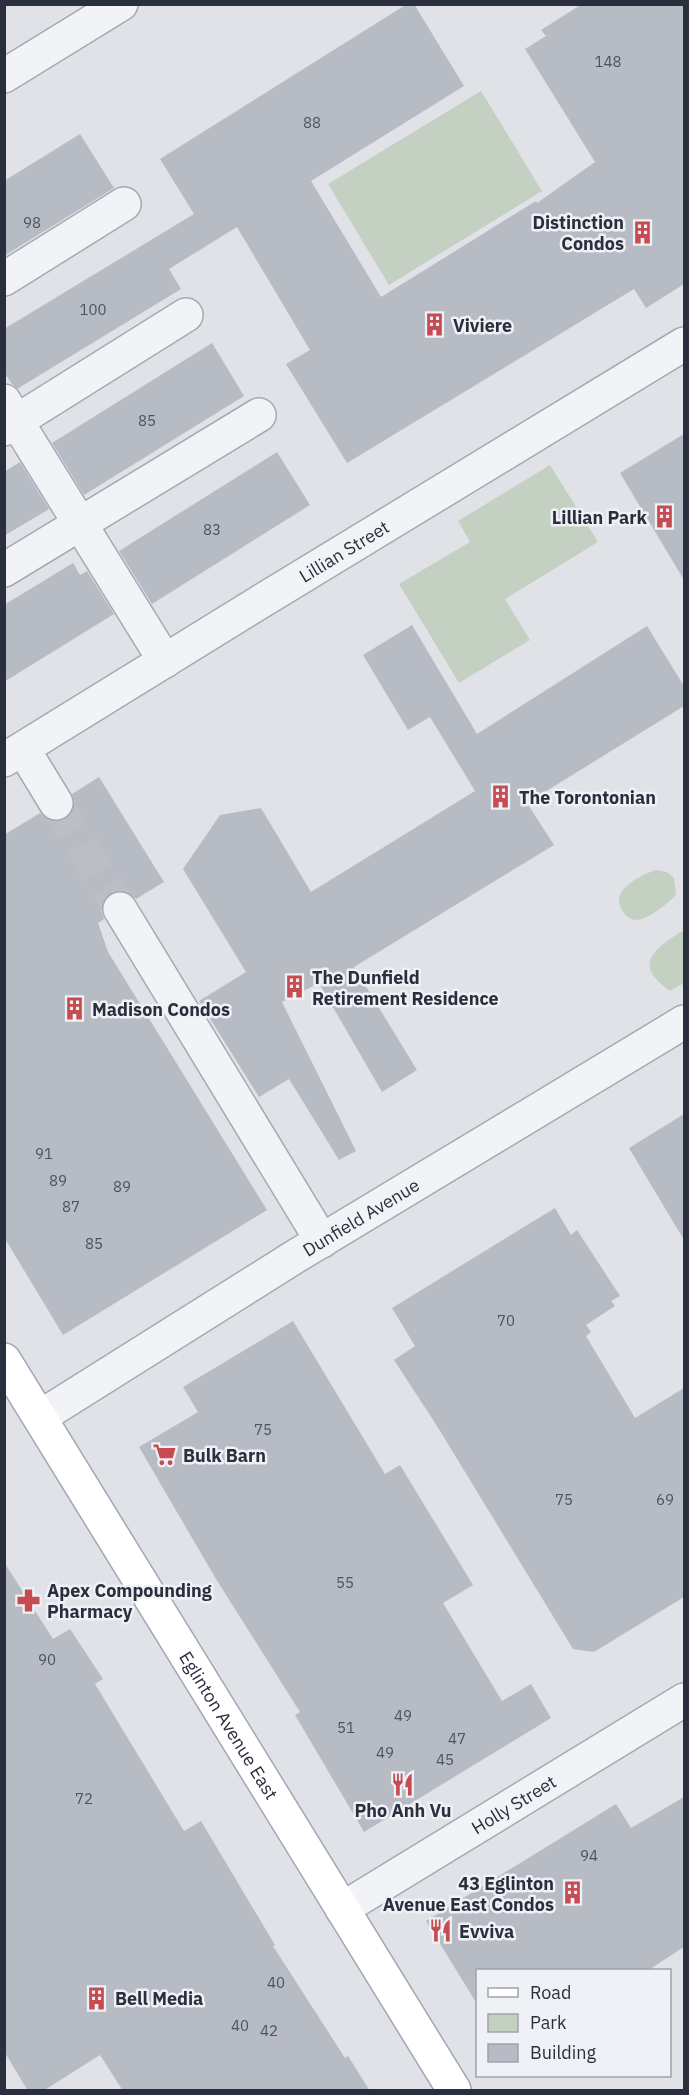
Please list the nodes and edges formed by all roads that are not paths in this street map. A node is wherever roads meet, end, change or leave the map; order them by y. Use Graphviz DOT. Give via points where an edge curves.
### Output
graph roads {
  1 [pos="121,4"];
  2 [pos="4,76"];
  3 [pos="124,204"];
  4 [pos="4,279"];
  5 [pos="186,315"];
  6 [pos="684,345"];
  7 [pos="259,415"];
  8 [pos="9,417"];
  9 [pos="81,523"];
  10 [pos="4,570"];
  11 [pos="165,661"];
  12 [pos="14,754"];
  13 [pos="56,804"];
  14 [pos="120,909"];
  15 [pos="684,1022"];
  16 [pos="322,1241"];
  17 [pos="4,1360"];
  18 [pos="40,1417"];
  19 [pos="684,1700"];
  20 [pos="342,1909"];
  21 [pos="454,2091"];
  1 -- 2 [label="street"];
  3 -- 4 [label="street"];
  5 -- 8 [label="street"];
  6 -- 11 [label="street, Lillian Street"];
  7 -- 9 [label="street"];
  8 -- 9 [label="street"];
  9 -- 10 [label="street"];
  9 -- 11 [label="street"];
  11 -- 12 [label="street, Lillian Street"];
  12 -- 13 [label="street"];
  14 -- 16 [label="street"];
  15 -- 16 [label="street, Dunfield Avenue"];
  16 -- 18 [label="street, Dunfield Avenue"];
  17 -- 18 [label="main road, Eglinton Avenue East"];
  18 -- 20 [label="main road, Eglinton Avenue East"];
  19 -- 20 [label="street, Holly Street"];
  20 -- 21 [label="main road, Eglinton Avenue East"];
}
